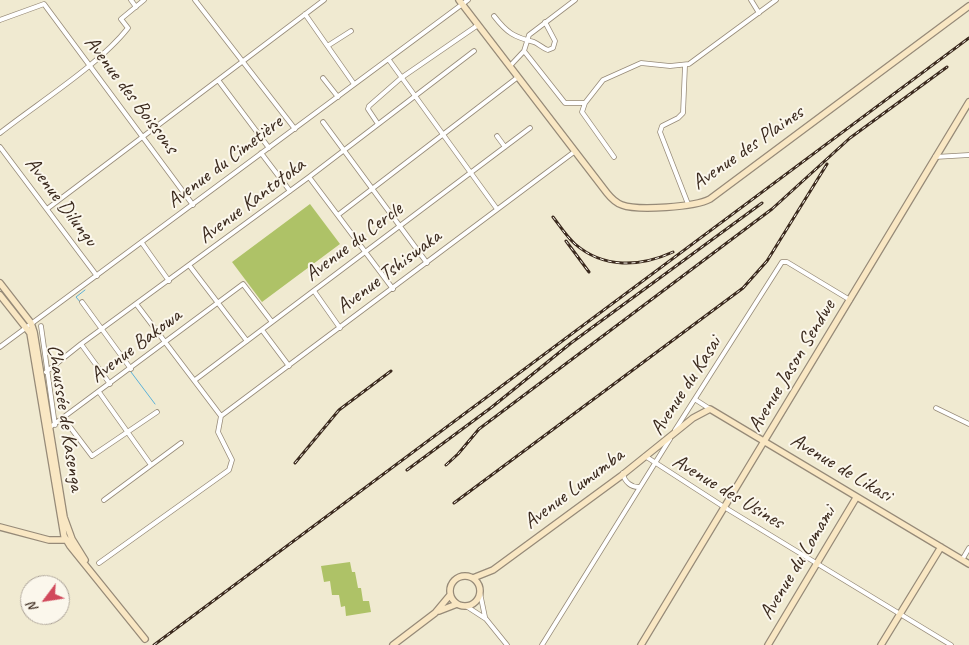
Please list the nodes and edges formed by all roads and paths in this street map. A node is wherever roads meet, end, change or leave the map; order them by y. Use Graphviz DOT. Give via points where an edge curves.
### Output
graph roads {
  1 [pos="131,0"];
  2 [pos="144,0"];
  3 [pos="195,0"];
  4 [pos="324,0"];
  5 [pos="468,0"];
  6 [pos="575,0"];
  7 [pos="751,0"];
  8 [pos="776,0"];
  9 [pos="461,2"];
  10 [pos="969,6"];
  11 [pos="136,7"];
  12 [pos="759,13"];
  13 [pos="305,14"];
  14 [pos="494,16"];
  15 [pos="0,20"];
  16 [pos="544,22"];
  17 [pos="478,25"];
  18 [pos="351,31"];
  19 [pos="526,41"];
  20 [pos="329,45"];
  21 [pos="474,51"];
  22 [pos="524,51"];
  23 [pos="389,60"];
  24 [pos="242,61"];
  25 [pos="89,65"];
  26 [pos="510,66"];
  27 [pos="685,66"];
  28 [pos="518,77"];
  29 [pos="323,78"];
  30 [pos="402,78"];
  31 [pos="218,80"];
  32 [pos="354,84"];
  33 [pos="338,97"];
  34 [pos="415,97"];
  35 [pos="969,102"];
  36 [pos="585,103"];
  37 [pos="323,122"];
  38 [pos="378,124"];
  39 [pos="530,128"];
  40 [pos="295,129"];
  41 [pos="0,132"];
  42 [pos="143,136"];
  43 [pos="443,136"];
  44 [pos="498,136"];
  45 [pos="0,147"];
  46 [pos="505,147"];
  47 [pos="269,148"];
  48 [pos="343,150"];
  49 [pos="574,152"];
  50 [pos="262,153"];
  51 [pos="969,155"];
  52 [pos="614,157"];
  53 [pos="935,157"];
  54 [pos="470,173"];
  55 [pos="309,177"];
  56 [pos="372,189"];
  57 [pos="290,191"];
  58 [pos="193,204"];
  59 [pos="688,204"];
  60 [pos="47,209"];
  61 [pos="497,209"];
  62 [pos="338,215"];
  63 [pos="400,226"];
  64 [pos="142,242"];
  65 [pos="365,252"];
  66 [pos="427,263"];
  67 [pos="190,266"];
  68 [pos="97,276"];
  69 [pos="169,280"];
  70 [pos="0,283"];
  71 [pos="393,289"];
  72 [pos="314,291"];
  73 [pos="0,295"];
  74 [pos="850,300"];
  75 [pos="82,302"];
  76 [pos="218,303"];
  77 [pos="137,305"];
  78 [pos="272,322"];
  79 [pos="29,325"];
  80 [pos="41,326"];
  81 [pos="340,328"];
  82 [pos="102,329"];
  83 [pos="262,330"];
  84 [pos="247,341"];
  85 [pos="166,343"];
  86 [pos="81,344"];
  87 [pos="0,347"];
  88 [pos="289,366"];
  89 [pos="131,369"];
  90 [pos="46,372"];
  91 [pos="195,380"];
  92 [pos="110,384"];
  93 [pos="99,392"];
  94 [pos="696,400"];
  95 [pos="936,408"];
  96 [pos="710,409"];
  97 [pos="157,412"];
  98 [pos="221,416"];
  99 [pos="64,419"];
  100 [pos="969,424"];
  101 [pos="50,428"];
  102 [pos="127,432"];
  103 [pos="674,432"];
  104 [pos="765,441"];
  105 [pos="181,443"];
  106 [pos="645,456"];
  107 [pos="654,464"];
  108 [pos="151,465"];
  109 [pos="624,473"];
  110 [pos="640,487"];
  111 [pos="856,498"];
  112 [pos="104,500"];
  113 [pos="724,507"];
  114 [pos="0,527"];
  115 [pos="69,540"];
  116 [pos="941,547"];
  117 [pos="969,548"];
  118 [pos="962,560"];
  119 [pos="817,562"];
  120 [pos="99,564"];
  121 [pos="969,564"];
  122 [pos="493,570"];
  123 [pos="473,578"];
  124 [pos="480,592"];
  125 [pos="450,595"];
  126 [pos="457,604"];
  127 [pos="466,606"];
  128 [pos="435,613"];
  129 [pos="901,614"];
  130 [pos="486,619"];
  131 [pos="144,639"];
  132 [pos="393,645"];
  133 [pos="507,645"];
  134 [pos="542,645"];
  135 [pos="641,645"];
  136 [pos="768,645"];
  137 [pos="881,645"];
  138 [pos="951,645"];
  1 -- 11 [label="street"];
  2 -- 11 [label="street"];
  3 -- 24 [label="street"];
  4 -- 13 [label="street"];
  5 -- 9 [label="street, Avenue du Cimetière"];
  6 -- 16 [label="street"];
  7 -- 12 [label="street"];
  8 -- 12 [label="street"];
  9 -- 17 [label="main road, Avenue des Plaines"];
  9 -- 23 [label="street, Avenue du Cimetière"];
  10 -- 59 [label="main road, Avenue des Plaines" via="710,199"];
  11 -- 25 [label="street" via="121,19 128,28"];
  12 -- 27 [label="street"];
  13 -- 20 [label="street"];
  13 -- 24 [label="street"];
  14 -- 19 [label="street" via="513,35"];
  15 -- 25 [label="street, Avenue des Boissons" via="44,4"];
  16 -- 19 [label="street" via="528,35"];
  16 -- 19 [label="street" via="555,41 552,48"];
  17 -- 26 [label="main road, Avenue des Plaines"];
  17 -- 30 [label="street"];
  18 -- 20 [label="street"];
  19 -- 22 [label="street"];
  20 -- 32 [label="street"];
  21 -- 34 [label="street, Avenue Kantotoka"];
  22 -- 26 [label="street"];
  22 -- 36 [label="street" via="565,103"];
  23 -- 30 [label="street"];
  23 -- 32 [label="street, Avenue du Cimetière"];
  24 -- 31 [label="street"];
  24 -- 40 [label="street"];
  25 -- 41 [label="street"];
  25 -- 42 [label="street, Avenue des Boissons"];
  26 -- 28 [label="main road, Avenue des Plaines"];
  27 -- 36 [label="street" via="638,64 600,82"];
  27 -- 59 [label="street" via="682,113 662,126 660,132"];
  28 -- 43 [label="street"];
  28 -- 49 [label="main road, Avenue des Plaines"];
  29 -- 33 [label="street"];
  30 -- 34 [label="street"];
  30 -- 38 [label="street" via="368,107"];
  31 -- 42 [label="street"];
  31 -- 47 [label="street"];
  32 -- 33 [label="street, Avenue du Cimetière"];
  33 -- 40 [label="street, Avenue du Cimetière"];
  34 -- 38 [label="street, Avenue Kantotoka"];
  34 -- 43 [label="street"];
  35 -- 53 [label="main road, Avenue Jason Sendwe"];
  36 -- 52 [label="street" via="583,116"];
  37 -- 48 [label="street"];
  38 -- 48 [label="street, Avenue Kantotoka"];
  39 -- 46 [label="street, Avenue du Cercle"];
  40 -- 47 [label="street, Avenue du Cimetière"];
  42 -- 58 [label="street, Avenue des Boissons"];
  42 -- 60 [label="street"];
  43 -- 54 [label="street"];
  43 -- 56 [label="street"];
  44 -- 46 [label="street"];
  45 -- 60 [label="street, Avenue Dilungu"];
  46 -- 54 [label="street, Avenue du Cercle"];
  47 -- 50 [label="street, Avenue du Cimetière"];
  48 -- 55 [label="street, Avenue Kantotoka"];
  48 -- 56 [label="street"];
  49 -- 59 [label="main road, Avenue des Plaines" via="607,193 621,205 635,208"];
  49 -- 61 [label="street, Avenue Tshiswaka"];
  50 -- 57 [label="street"];
  50 -- 58 [label="street, Avenue du Cimetière"];
  51 -- 53 [label="street"];
  53 -- 74 [label="main road, Avenue Jason Sendwe"];
  54 -- 61 [label="street"];
  54 -- 63 [label="street, Avenue du Cercle"];
  55 -- 57 [label="street, Avenue Kantotoka"];
  55 -- 62 [label="street"];
  56 -- 62 [label="street"];
  56 -- 63 [label="street"];
  57 -- 67 [label="street, Avenue Kantotoka"];
  58 -- 64 [label="street, Avenue du Cimetière"];
  60 -- 68 [label="street, Avenue Dilungu"];
  61 -- 66 [label="street, Avenue Tshiswaka"];
  62 -- 65 [label="street"];
  63 -- 65 [label="street, Avenue du Cercle"];
  63 -- 66 [label="street"];
  64 -- 68 [label="street, Avenue du Cimetière"];
  64 -- 69 [label="street"];
  65 -- 71 [label="street"];
  65 -- 72 [label="street, Avenue du Cercle"];
  66 -- 71 [label="street, Avenue Tshiswaka"];
  67 -- 69 [label="street, Avenue Kantotoka"];
  67 -- 76 [label="street"];
  68 -- 79 [label="street, Avenue du Cimetière"];
  69 -- 77 [label="street, Avenue Kantotoka"];
  70 -- 79 [label="main road, Chaussée de Kasenga"];
  71 -- 81 [label="street, Avenue Tshiswaka"];
  72 -- 78 [label="street, Avenue du Cercle"];
  72 -- 81 [label="street"];
  73 -- 79 [label="main road, Chaussée de Kasenga"];
  74 -- 94 [label="street, Avenue du Kasai" via="788,262 782,262"];
  74 -- 104 [label="main road, Avenue Jason Sendwe"];
  75 -- 82 [label="street"];
  76 -- 78 [label="street, Avenue Bakowa" via="243,284"];
  76 -- 84 [label="street"];
  76 -- 85 [label="street, Avenue Bakowa"];
  77 -- 82 [label="street, Avenue Kantotoka"];
  77 -- 85 [label="street"];
  78 -- 83 [label="street, Avenue du Cercle"];
  79 -- 87 [label="street, Avenue du Cimetière"];
  79 -- 101 [label="main road, Chaussée de Kasenga"];
  80 -- 90 [label="street"];
  81 -- 88 [label="street, Avenue Tshiswaka"];
  82 -- 86 [label="street, Avenue Kantotoka"];
  82 -- 89 [label="street"];
  83 -- 84 [label="street, Avenue du Cercle"];
  83 -- 88 [label="street"];
  84 -- 91 [label="street, Avenue du Cercle"];
  85 -- 89 [label="street, Avenue Bakowa"];
  85 -- 91 [label="street"];
  86 -- 90 [label="street, Avenue Kantotoka"];
  86 -- 92 [label="street"];
  88 -- 98 [label="street, Avenue Tshiswaka"];
  89 -- 92 [label="street, Avenue Bakowa"];
  90 -- 101 [label="street"];
  91 -- 98 [label="street"];
  92 -- 93 [label="street, Avenue Bakowa"];
  93 -- 99 [label="street, Avenue Bakowa"];
  93 -- 102 [label="street"];
  94 -- 96 [label="street, Avenue de Likasi"];
  94 -- 103 [label="street, Avenue du Kasai"];
  95 -- 100 [label="street"];
  96 -- 103 [label="main road, Avenue Lumumba"];
  96 -- 104 [label="main road, Avenue de Likasi"];
  97 -- 102 [label="street"];
  98 -- 120 [label="street" via="218,432 232,460 229,470"];
  99 -- 101 [label="street, Avenue Bakowa"];
  99 -- 102 [label="street" via="91,455"];
  101 -- 115 [label="main road, Chaussée de Kasenga" via="61,526"];
  102 -- 108 [label="street"];
  103 -- 106 [label="main road, Avenue Lumumba"];
  103 -- 107 [label="street, Avenue du Kasai"];
  104 -- 111 [label="main road, Avenue de Likasi"];
  104 -- 113 [label="main road, Avenue Jason Sendwe"];
  105 -- 108 [label="street"];
  106 -- 107 [label="street, Avenue des Usines"];
  106 -- 109 [label="main road, Avenue Lumumba"];
  107 -- 110 [label="street, Avenue du Kasai"];
  107 -- 113 [label="street, Avenue des Usines"];
  108 -- 112 [label="street"];
  109 -- 110 [label="street" via="631,486"];
  109 -- 122 [label="main road, Avenue Lumumba"];
  110 -- 134 [label="street, Avenue du Kasai"];
  111 -- 116 [label="main road, Avenue de Likasi"];
  111 -- 119 [label="main road, Avenue du Lomami"];
  113 -- 119 [label="street, Avenue des Usines"];
  113 -- 135 [label="main road, Avenue Jason Sendwe"];
  114 -- 115 [label="main road" via="48,540"];
  115 -- 131 [label="main road, Chaussée de Kasenga"];
  116 -- 118 [label="main road, Avenue de Likasi"];
  116 -- 129 [label="main road"];
  117 -- 118 [label="street"];
  118 -- 121 [label="main road, Avenue de Likasi"];
  119 -- 129 [label="street, Avenue des Usines"];
  119 -- 136 [label="main road, Avenue du Lomami"];
  122 -- 123 [label="main road"];
  122 -- 124 [label="main road" via="484,580"];
  123 -- 124 [label="main road"];
  123 -- 125 [label="main road" via="462,576 454,580"];
  124 -- 127 [label="main road" via="476,601"];
  124 -- 130 [label="street"];
  125 -- 126 [label="main road"];
  125 -- 128 [label="main road"];
  126 -- 127 [label="main road"];
  126 -- 128 [label="main road"];
  127 -- 130 [label="street"];
  128 -- 132 [label="main road"];
  129 -- 137 [label="main road"];
  129 -- 138 [label="street, Avenue des Usines"];
  130 -- 133 [label="street"];
}
